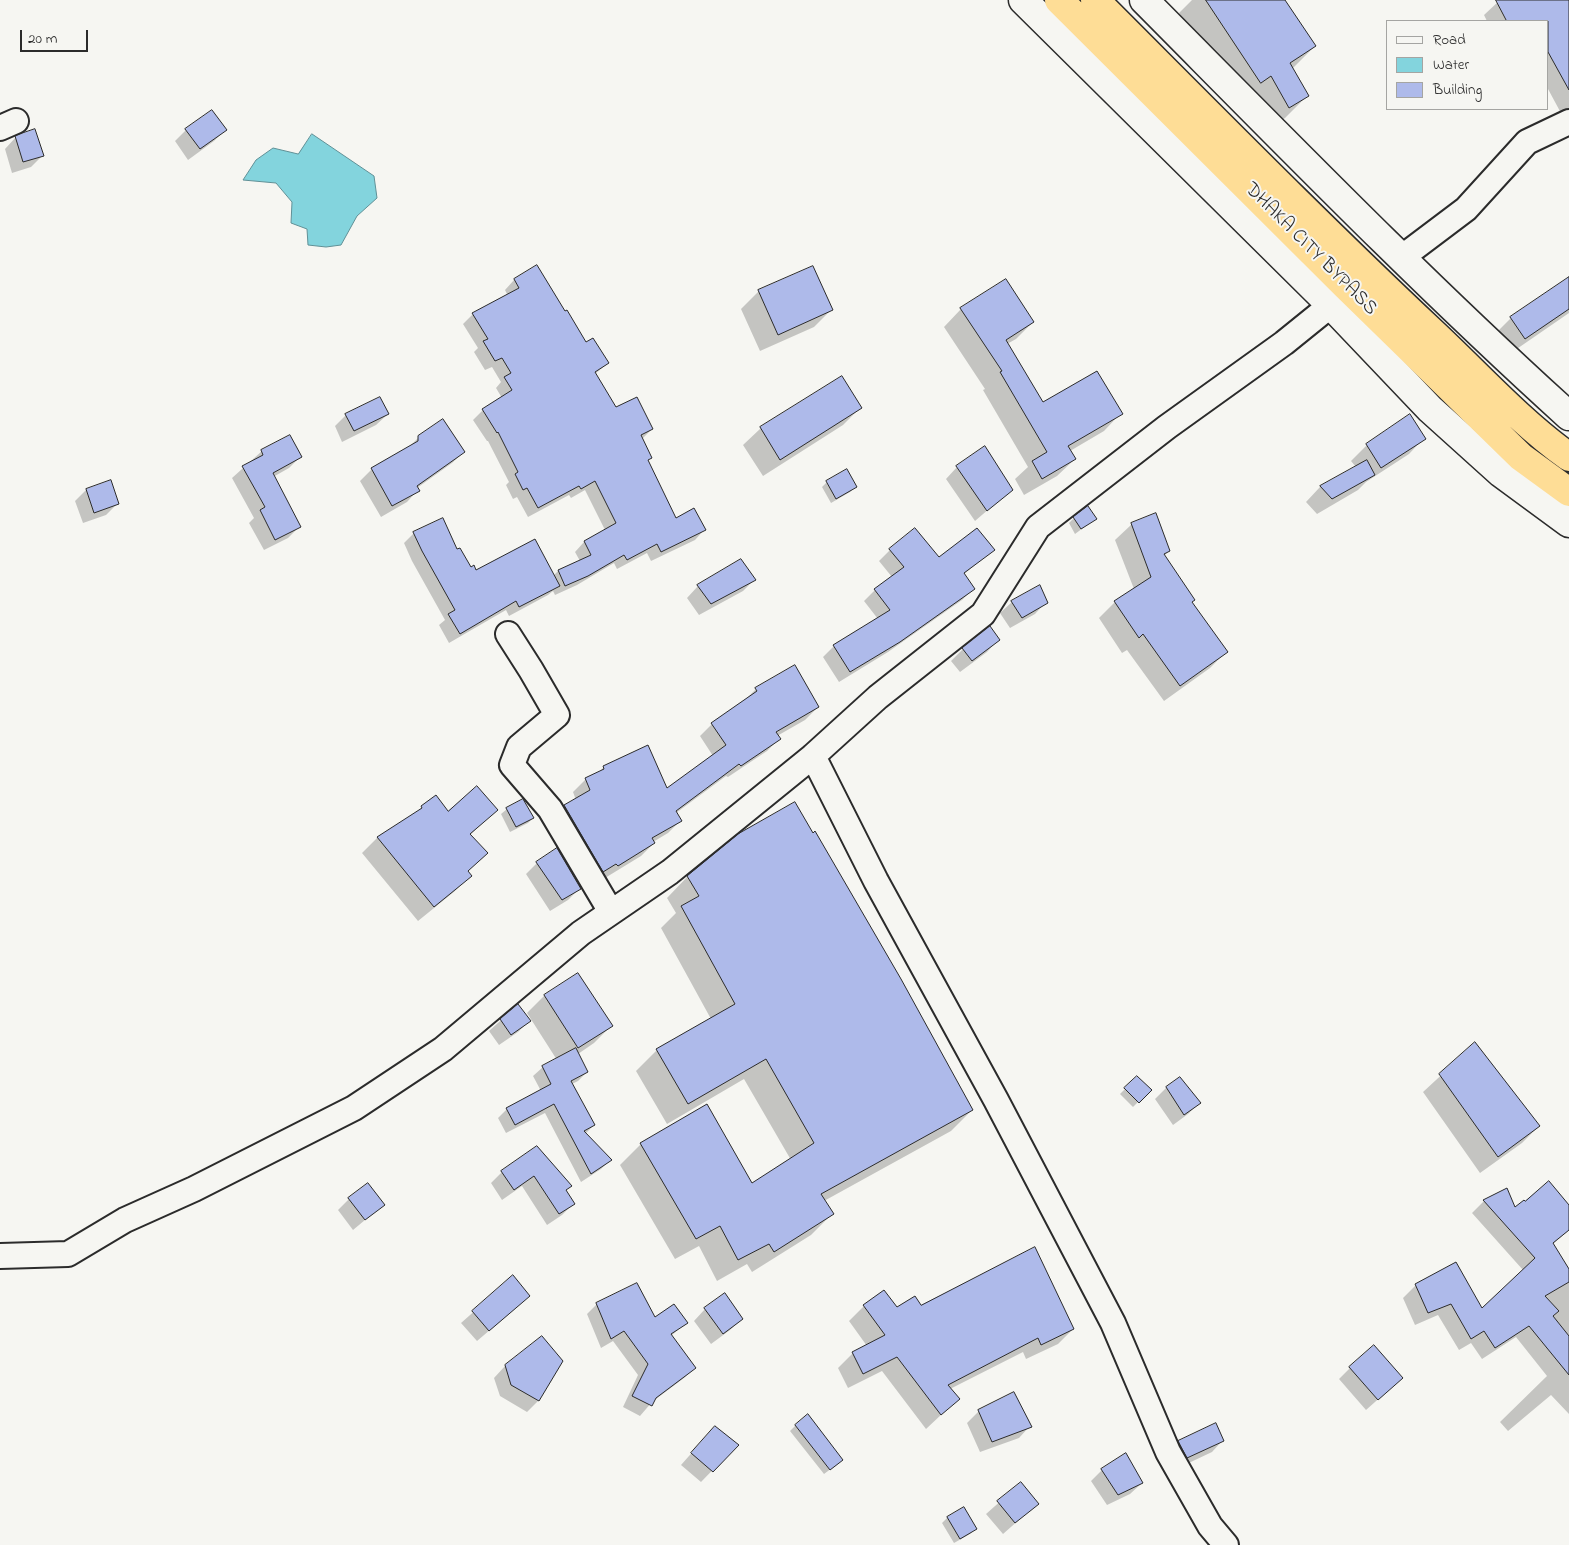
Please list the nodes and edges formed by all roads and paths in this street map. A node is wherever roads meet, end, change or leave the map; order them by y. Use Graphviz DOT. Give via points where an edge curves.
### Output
graph roads {
  1 [pos="1024,0"];
  2 [pos="1059,0"];
  3 [pos="1095,0"];
  4 [pos="1144,0"];
  5 [pos="1569,122"];
  6 [pos="1401,258"];
  7 [pos="1331,305"];
  8 [pos="1569,416"];
  9 [pos="1569,457"];
  10 [pos="1569,492"];
  11 [pos="1569,523"];
  12 [pos="508,634"];
  13 [pos="813,756"];
  14 [pos="611,912"];
  15 [pos="0,1256"];
  16 [pos="1226,1545"];
  1 -- 7 [label="main road"];
  2 -- 10 [label="highway, DHAKA CITY BYPASS" via="1514,450"];
  3 -- 9 [label="highway, DHAKA CITY BYPASS" via="1363,268 1540,436"];
  4 -- 6 [label="main road"];
  5 -- 6 [label="street" via="1527,142 1466,210"];
  6 -- 8 [label="main road"];
  7 -- 11 [label="main road" via="1430,409 1501,472"];
  7 -- 13 [label="street" via="1038,527 983,614 878,697"];
  12 -- 14 [label="street" via="557,715 519,747 512,765 550,809"];
  13 -- 14 [label="street" via="670,872"];
  13 -- 16 [label="street" via="876,881 1113,1323 1168,1452 1210,1526"];
  14 -- 15 [label="street" via="581,933 443,1049 354,1108 125,1220 68,1254"];
}
